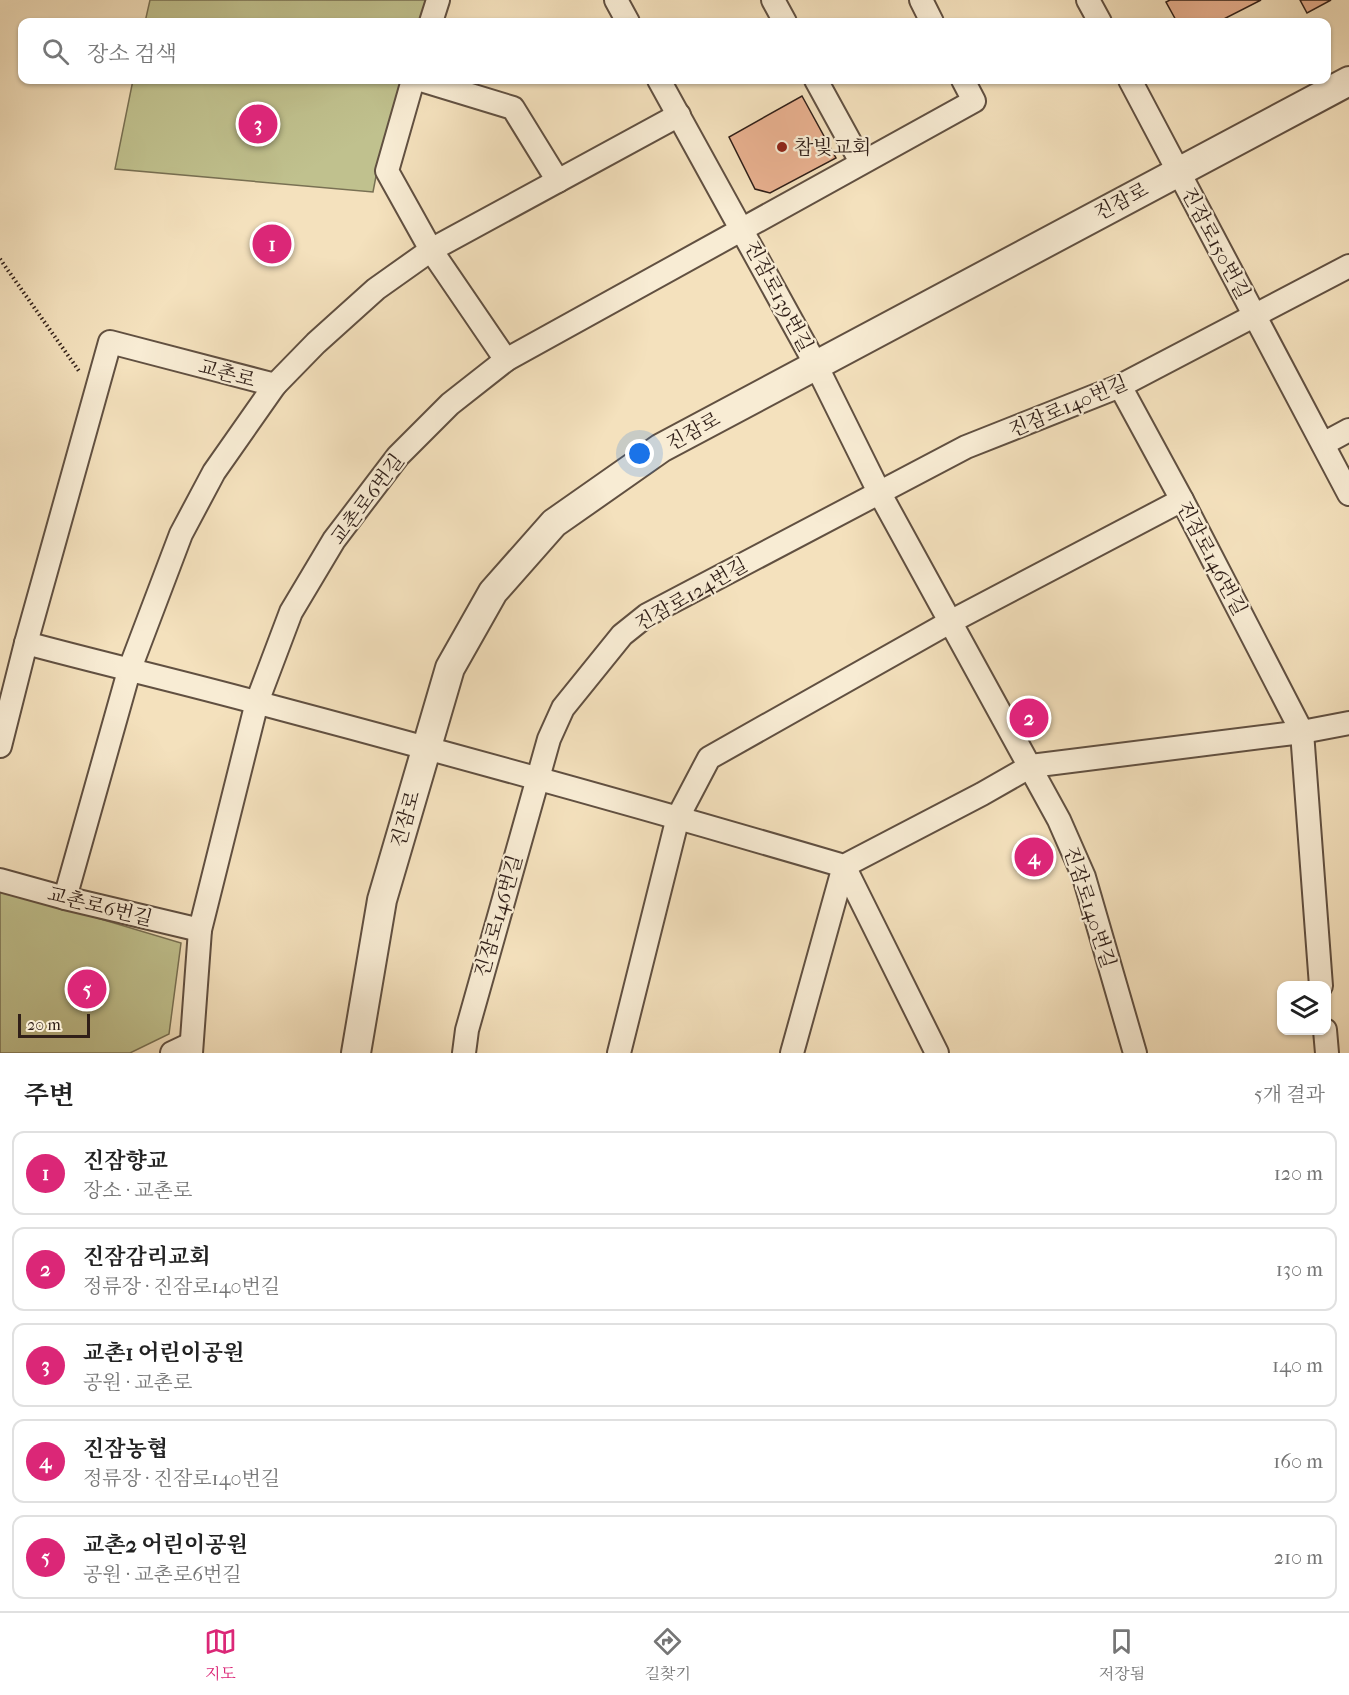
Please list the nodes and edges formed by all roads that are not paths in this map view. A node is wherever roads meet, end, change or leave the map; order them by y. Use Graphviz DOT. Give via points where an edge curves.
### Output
graph roads {
  1 [pos="438,0"];
  2 [pos="616,0"];
  3 [pos="773,0"];
  4 [pos="921,0"];
  5 [pos="1088,0"];
  6 [pos="432,18"];
  7 [pos="626,18"];
  8 [pos="783,18"];
  9 [pos="930,18"];
  10 [pos="1098,18"];
  11 [pos="1349,81"];
  12 [pos="412,84"];
  13 [pos="434,84"];
  14 [pos="661,84"];
  15 [pos="818,84"];
  16 [pos="965,84"];
  17 [pos="1132,84"];
  18 [pos="679,115"];
  19 [pos="861,162"];
  20 [pos="1178,171"];
  21 [pos="558,181"];
  22 [pos="742,228"];
  23 [pos="431,250"];
  24 [pos="1349,266"];
  25 [pos="1254,315"];
  26 [pos="506,360"];
  27 [pos="816,365"];
  28 [pos="275,386"];
  29 [pos="1120,386"];
  30 [pos="1349,430"];
  31 [pos="1323,444"];
  32 [pos="879,492"];
  33 [pos="1349,494"];
  34 [pos="1182,500"];
  35 [pos="950,622"];
  36 [pos="26,643"];
  37 [pos="129,671"];
  38 [pos="257,702"];
  39 [pos="1349,723"];
  40 [pos="1302,732"];
  41 [pos="0,746"];
  42 [pos="426,749"];
  43 [pos="1031,766"];
  44 [pos="536,779"];
  45 [pos="678,818"];
  46 [pos="844,866"];
  47 [pos="0,880"];
  48 [pos="65,898"];
  49 [pos="200,930"];
  50 [pos="1321,981"];
  51 [pos="1325,1035"];
  52 [pos="185,1050"];
  53 [pos="356,1053"];
  54 [pos="464,1053"];
  55 [pos="619,1053"];
  56 [pos="792,1053"];
  57 [pos="937,1053"];
  58 [pos="1135,1053"];
  59 [pos="1327,1053"];
  1 -- 6 [label="street"];
  2 -- 7 [label="street"];
  3 -- 8 [label="street"];
  4 -- 9 [label="street"];
  5 -- 10 [label="street"];
  11 -- 20 [label="street, 진잠로"];
  12 -- 23 [label="street" via="387,171"];
  13 -- 21 [label="street" via="513,108"];
  14 -- 18 [label="street, 진잠로139번길"];
  15 -- 19 [label="street"];
  16 -- 19 [label="street, 진잠로139번길" via="974,101"];
  17 -- 20 [label="street, 진잠로150번길"];
  18 -- 21 [label="street, 교촌로"];
  18 -- 22 [label="street, 진잠로139번길"];
  19 -- 22 [label="street, 진잠로139번길"];
  20 -- 25 [label="street, 진잠로150번길"];
  20 -- 27 [label="street, 진잠로"];
  21 -- 23 [label="street, 교촌로"];
  22 -- 26 [label="street, 교촌로6번길"];
  22 -- 27 [label="street, 진잠로139번길"];
  23 -- 26 [label="street"];
  23 -- 28 [label="street, 교촌로" via="376,289"];
  24 -- 25 [label="street, 진잠로150번길"];
  25 -- 29 [label="street, 진잠로140번길"];
  25 -- 31 [label="street, 진잠로150번길"];
  26 -- 38 [label="street, 교촌로6번길" via="450,404 398,456 334,540 291,612"];
  27 -- 32 [label="street, 진잠로140번길"];
  27 -- 42 [label="street, 진잠로" via="661,448 554,523 494,592 450,668"];
  28 -- 36 [label="street, 교촌로" via="110,342"];
  28 -- 37 [label="street" via="214,472 181,534"];
  29 -- 32 [label="street, 진잠로140번길" via="966,447"];
  29 -- 34 [label="street, 진잠로146번길"];
  30 -- 31 [label="street"];
  31 -- 33 [label="street, 진잠로150번길"];
  32 -- 35 [label="street, 진잠로140번길"];
  32 -- 44 [label="street, 진잠로124번길" via="647,615 622,635 563,708"];
  34 -- 35 [label="street"];
  34 -- 40 [label="street, 진잠로146번길"];
  35 -- 43 [label="street, 진잠로140번길"];
  35 -- 45 [label="street" via="709,758"];
  36 -- 37 [label="street"];
  36 -- 41 [label="street, 교촌로"];
  37 -- 38 [label="street"];
  37 -- 48 [label="street"];
  38 -- 42 [label="street"];
  38 -- 49 [label="street, 교촌로6번길"];
  39 -- 40 [label="street"];
  40 -- 43 [label="street"];
  40 -- 50 [label="street, 진잠로146번길"];
  42 -- 44 [label="street"];
  42 -- 53 [label="street, 진잠로" via="382,900"];
  43 -- 46 [label="street"];
  43 -- 58 [label="street, 진잠로140번길" via="1084,877"];
  44 -- 45 [label="street"];
  44 -- 54 [label="street, 진잠로146번길" via="466,1030"];
  45 -- 46 [label="street"];
  45 -- 55 [label="street"];
  46 -- 56 [label="street"];
  46 -- 57 [label="street"];
  47 -- 48 [label="street, 교촌로6번길"];
  48 -- 49 [label="street, 교촌로6번길"];
  49 -- 52 [label="street, 교촌로6번길"];
  51 -- 59 [label="street"];
}
